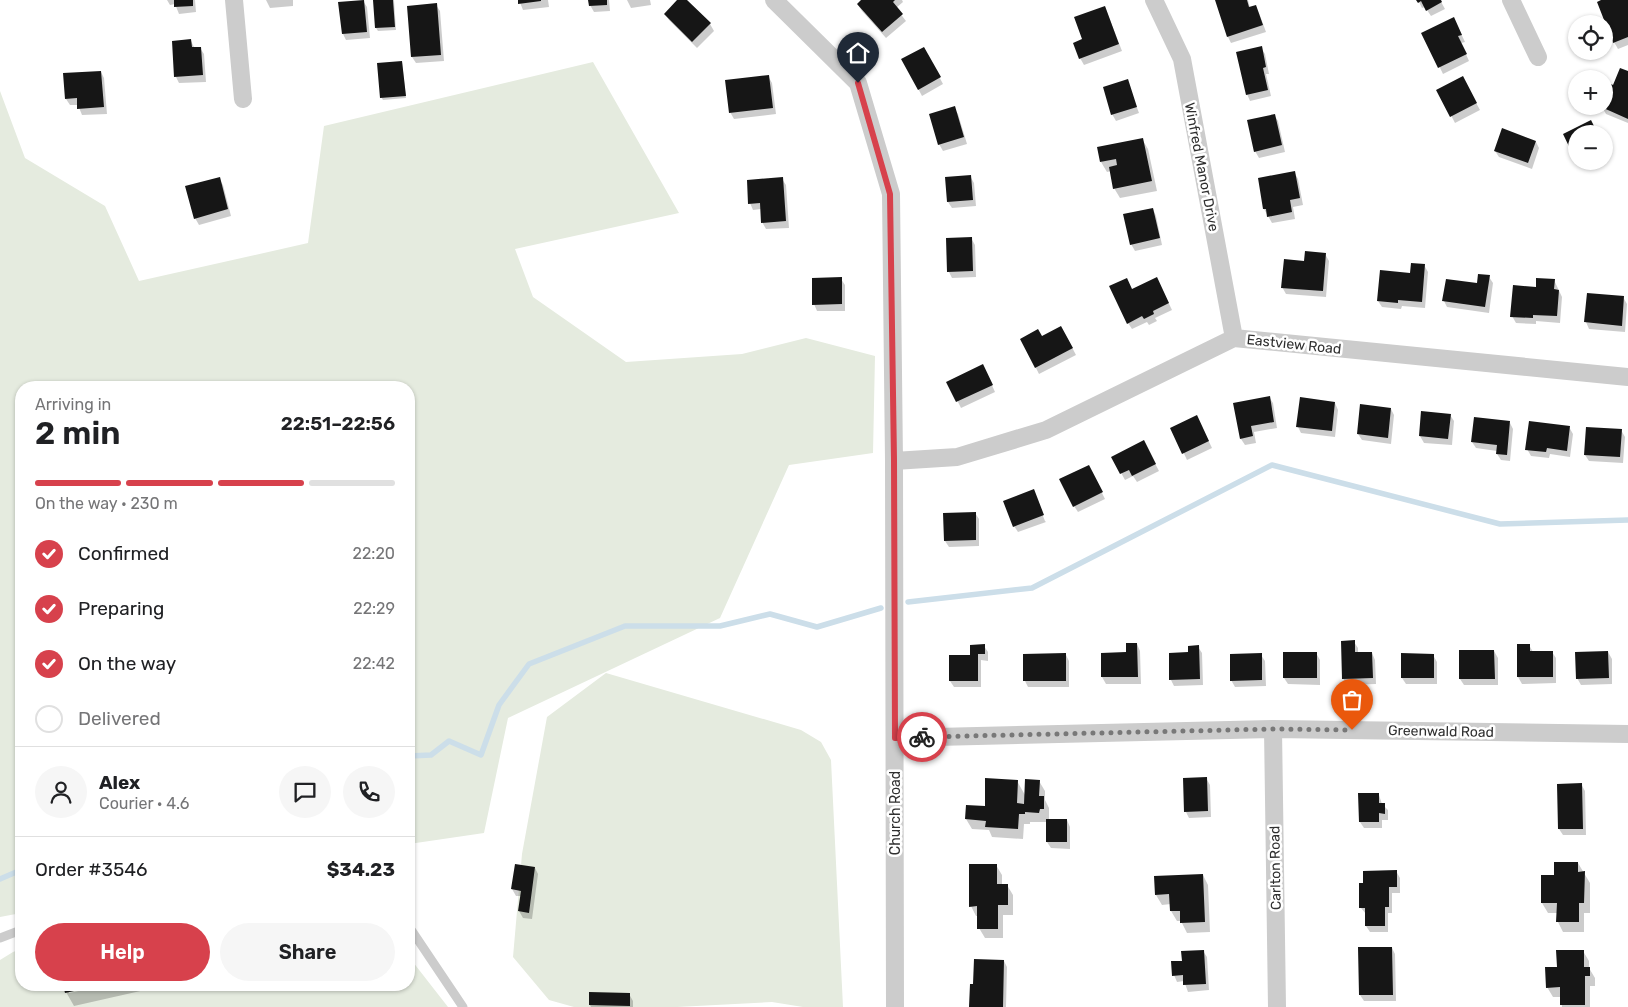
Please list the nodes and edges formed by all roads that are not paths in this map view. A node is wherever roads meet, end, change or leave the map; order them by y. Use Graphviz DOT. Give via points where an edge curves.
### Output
graph roads {
  1 [pos="234,0"];
  2 [pos="774,0"];
  3 [pos="1154,0"];
  4 [pos="1510,0"];
  5 [pos="1538,57"];
  6 [pos="243,100"];
  7 [pos="1234,338"];
  8 [pos="1628,377"];
  9 [pos="894,460"];
  10 [pos="1273,729"];
  11 [pos="1628,734"];
  12 [pos="895,738"];
  13 [pos="15,932"];
  14 [pos="415,935"];
  15 [pos="0,938"];
  16 [pos="463,1007"];
  17 [pos="895,1007"];
  18 [pos="1277,1007"];
  1 -- 6 [label="street"];
  2 -- 9 [label="street, Church Road" via="858,83 890,194"];
  3 -- 7 [label="street, Winfred Manor Drive" via="1182,59"];
  4 -- 5 [label="street"];
  7 -- 8 [label="street, Eastview Road"];
  7 -- 9 [label="street, Eastview Road" via="1046,430 957,458"];
  9 -- 12 [label="street, Church Road"];
  10 -- 11 [label="street, Greenwald Road"];
  10 -- 12 [label="street, Greenwald Road"];
  10 -- 18 [label="street, Carlton Road"];
  12 -- 17 [label="street, Church Road"];
  13 -- 15 [label="lane"];
  14 -- 16 [label="lane"];
}
